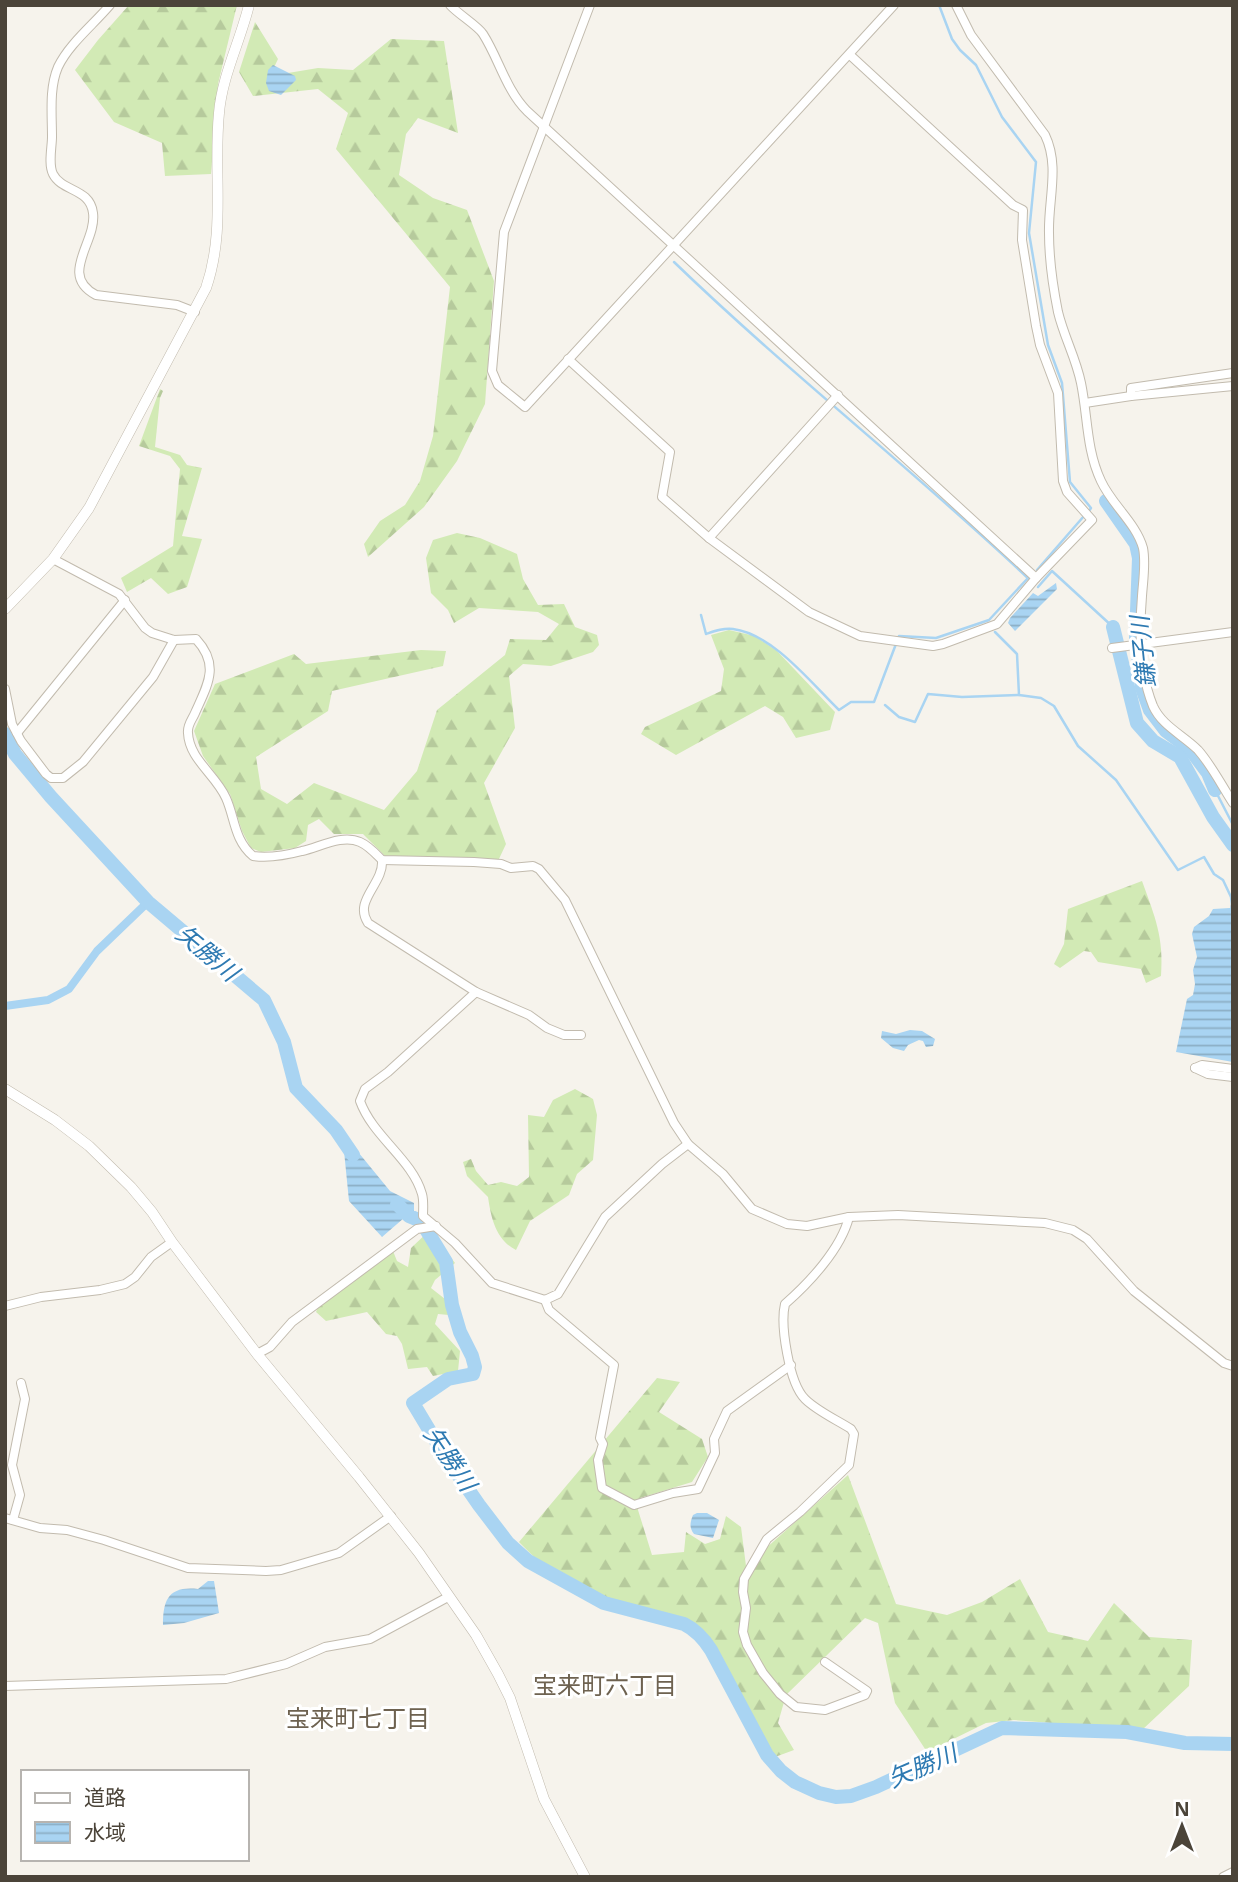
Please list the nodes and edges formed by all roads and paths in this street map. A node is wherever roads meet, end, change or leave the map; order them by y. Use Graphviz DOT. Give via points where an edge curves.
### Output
graph roads {
  1 [pos="110,5"];
  2 [pos="249,5"];
  3 [pos="450,5"];
  4 [pos="590,5"];
  5 [pos="956,5"];
  6 [pos="892,6"];
  7 [pos="850,55"];
  8 [pos="544,125"];
  9 [pos="674,244"];
  10 [pos="195,312"];
  11 [pos="568,359"];
  12 [pos="1233,373"];
  13 [pos="1233,386"];
  14 [pos="838,395"];
  15 [pos="1131,396"];
  16 [pos="1085,403"];
  17 [pos="709,538"];
  18 [pos="53,559"];
  19 [pos="1036,578"];
  20 [pos="125,600"];
  21 [pos="5,609"];
  22 [pos="1233,632"];
  23 [pos="174,640"];
  24 [pos="1141,646"];
  25 [pos="1112,648"];
  26 [pos="5,689"];
  27 [pos="17,733"];
  28 [pos="1233,803"];
  29 [pos="382,860"];
  30 [pos="476,992"];
  31 [pos="581,1035"];
  32 [pos="1233,1069"];
  33 [pos="1233,1077"];
  34 [pos="5,1089"];
  35 [pos="688,1144"];
  36 [pos="849,1217"];
  37 [pos="436,1226"];
  38 [pos="172,1242"];
  39 [pos="545,1300"];
  40 [pos="5,1306"];
  41 [pos="257,1354"];
  42 [pos="791,1365"];
  43 [pos="1233,1366"];
  44 [pos="21,1383"];
  45 [pos="391,1516"];
  46 [pos="9,1519"];
  47 [pos="448,1597"];
  48 [pos="825,1662"];
  49 [pos="5,1686"];
  50 [pos="1233,1872"];
  51 [pos="585,1877"];
  52 [pos="1223,1877"];
  1 -- 10 [label="street" via="64,57 53,90 52,170 60,182 78,190 94,217 80,265 81,281 96,295 177,305"];
  2 -- 10 [label="street" via="220,100 217,249"];
  3 -- 8 [label="street" via="482,31 515,97"];
  4 -- 8 [label="street"];
  5 -- 16 [label="street" via="971,35 1052,149 1050,256 1058,312"];
  6 -- 7 [label="street"];
  7 -- 9 [label="street"];
  7 -- 19 [label="street" via="1023,210 1022,240 1036,326 1058,393 1063,481 1092,520"];
  8 -- 9 [label="street"];
  8 -- 11 [label="street" via="504,232 492,372 498,385 525,407"];
  9 -- 11 [label="street"];
  9 -- 14 [label="street"];
  10 -- 18 [label="street" via="101,488"];
  11 -- 17 [label="street" via="670,452 662,497"];
  12 -- 15 [label="street" via="1131,388"];
  13 -- 15 [label="street"];
  14 -- 17 [label="street"];
  14 -- 19 [label="street"];
  15 -- 16 [label="street"];
  16 -- 24 [label="street" via="1091,456 1114,504 1142,546"];
  17 -- 19 [label="street" via="809,612 860,636 933,646 997,624"];
  18 -- 20 [label="street" via="120,593"];
  18 -- 21 [label="street"];
  20 -- 23 [label="street" via="152,634"];
  20 -- 27 [label="street"];
  22 -- 24 [label="street"];
  23 -- 27 [label="street" via="153,677 64,778 46,774"];
  23 -- 29 [label="street" via="196,639 211,663 188,725 189,741 224,793 247,851 261,857 353,840"];
  24 -- 25 [label="street"];
  24 -- 28 [label="street" via="1144,676 1156,712 1205,759"];
  26 -- 27 [label="street"];
  29 -- 30 [label="street" via="379,881 364,903 368,923"];
  29 -- 35 [label="street" via="539,869 565,900 667,1111"];
  30 -- 31 [label="street" via="564,1035"];
  30 -- 37 [label="street" via="361,1095 362,1107 415,1177 423,1195 423,1216"];
  32 -- 33 [label="street" via="1195,1068"];
  34 -- 38 [label="street" via="89,1146 131,1187"];
  35 -- 36 [label="street" via="723,1174 752,1209 787,1224 807,1226"];
  35 -- 39 [label="street" via="605,1217 558,1294"];
  36 -- 42 [label="street" via="830,1254 806,1286 785,1304 783,1326"];
  36 -- 43 [label="street" via="1018,1221 1073,1230 1154,1308"];
  37 -- 39 [label="street" via="492,1283"];
  37 -- 41 [label="street" via="417,1229 292,1322 270,1347"];
  38 -- 40 [label="street" via="125,1284"];
  38 -- 41 [label="street"];
  39 -- 42 [label="street" via="549,1310 614,1365 600,1438 600,1482 604,1490 634,1505 698,1489 727,1411"];
  41 -- 45 [label="street"];
  42 -- 48 [label="street" via="804,1398 852,1429 853,1447 849,1465 766,1539 744,1578 747,1608 743,1632 763,1672 796,1707 825,1710 865,1695 867,1691"];
  44 -- 46 [label="street" via="25,1399 12,1465 20,1495"];
  45 -- 46 [label="street" via="339,1553 266,1572 188,1568 67,1530"];
  45 -- 47 [label="street"];
  47 -- 49 [label="street" via="370,1639 325,1647 286,1664 226,1679"];
  47 -- 51 [label="street" via="498,1674 544,1799"];
  50 -- 52 [label="street"];
}
